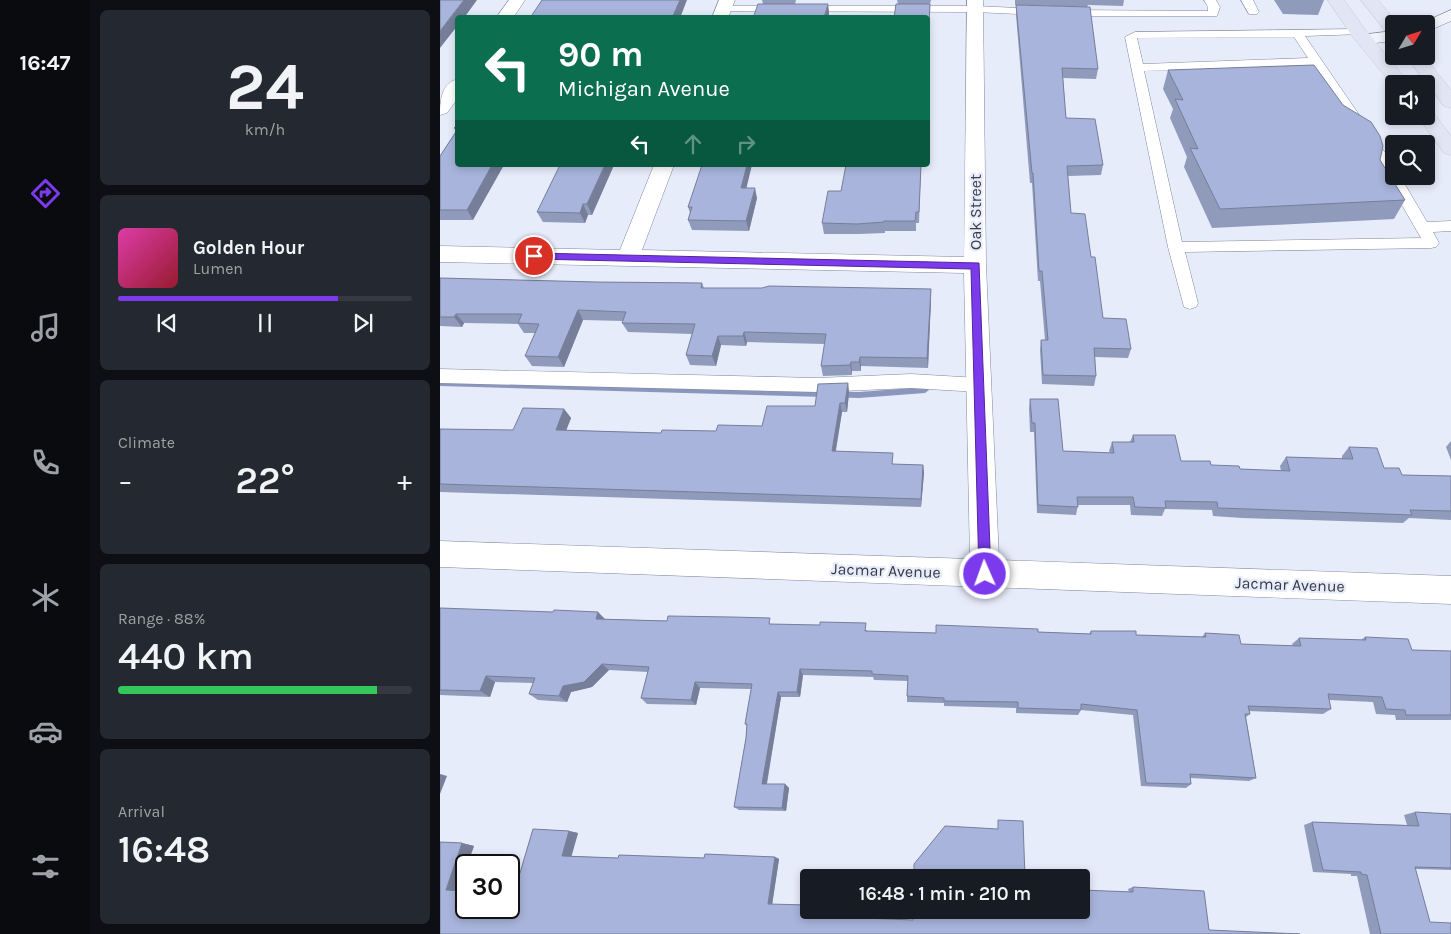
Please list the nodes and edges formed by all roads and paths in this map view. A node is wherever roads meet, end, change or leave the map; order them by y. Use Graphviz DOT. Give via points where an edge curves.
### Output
graph roads {
  1 [pos="517,0"];
  2 [pos="1210,0"];
  3 [pos="1247,0"];
  4 [pos="1336,0"];
  5 [pos="1369,0"];
  6 [pos="837,4"];
  7 [pos="975,4"];
  8 [pos="723,9"];
  9 [pos="1253,12"];
  10 [pos="506,15"];
  11 [pos="1451,15"];
  12 [pos="1385,19"];
  13 [pos="1435,23"];
  14 [pos="1297,33"];
  15 [pos="1362,35"];
  16 [pos="1385,36"];
  17 [pos="1316,61"];
  18 [pos="1422,65"];
  19 [pos="1138,68"];
  20 [pos="1394,75"];
  21 [pos="455,88"];
  22 [pos="1451,102"];
  23 [pos="440,108"];
  24 [pos="1433,125"];
  25 [pos="1451,149"];
  26 [pos="663,167"];
  27 [pos="1451,226"];
  28 [pos="1423,227"];
  29 [pos="1176,247"];
  30 [pos="440,254"];
  31 [pos="628,258"];
  32 [pos="975,266"];
  33 [pos="1190,303"];
  34 [pos="440,376"];
  35 [pos="979,385"];
  36 [pos="440,554"];
  37 [pos="985,574"];
  38 [pos="1451,590"];
  1 -- 10 [label="street"];
  2 -- 7 [label="lane" via="1213,14 1054,12"];
  3 -- 9 [label="lane"];
  4 -- 15 [label="main road"];
  5 -- 12 [label="main road"];
  6 -- 7 [label="lane"];
  6 -- 8 [label="lane"];
  7 -- 32 [label="street, Oak Street"];
  11 -- 13 [label="street"];
  14 -- 15 [label="lane"];
  14 -- 17 [label="lane"];
  14 -- 19 [label="lane" via="1135,35 1131,37"];
  15 -- 16 [label="street"];
  15 -- 20 [label="main road"];
  17 -- 19 [label="lane"];
  17 -- 28 [label="lane" via="1383,160"];
  18 -- 22 [label="main road"];
  19 -- 29 [label="lane"];
  21 -- 23 [label="street"];
  24 -- 25 [label="main road"];
  26 -- 31 [label="street"];
  27 -- 28 [label="lane"];
  28 -- 29 [label="lane" via="1432,243"];
  29 -- 33 [label="lane"];
  30 -- 31 [label="street"];
  31 -- 32 [label="street"];
  32 -- 35 [label="street, Oak Street"];
  34 -- 35 [label="lane" via="818,385 911,381"];
  35 -- 37 [label="street, Oak Street"];
  36 -- 37 [label="street, Jacmar Avenue"];
  37 -- 38 [label="street, Jacmar Avenue"];
}
